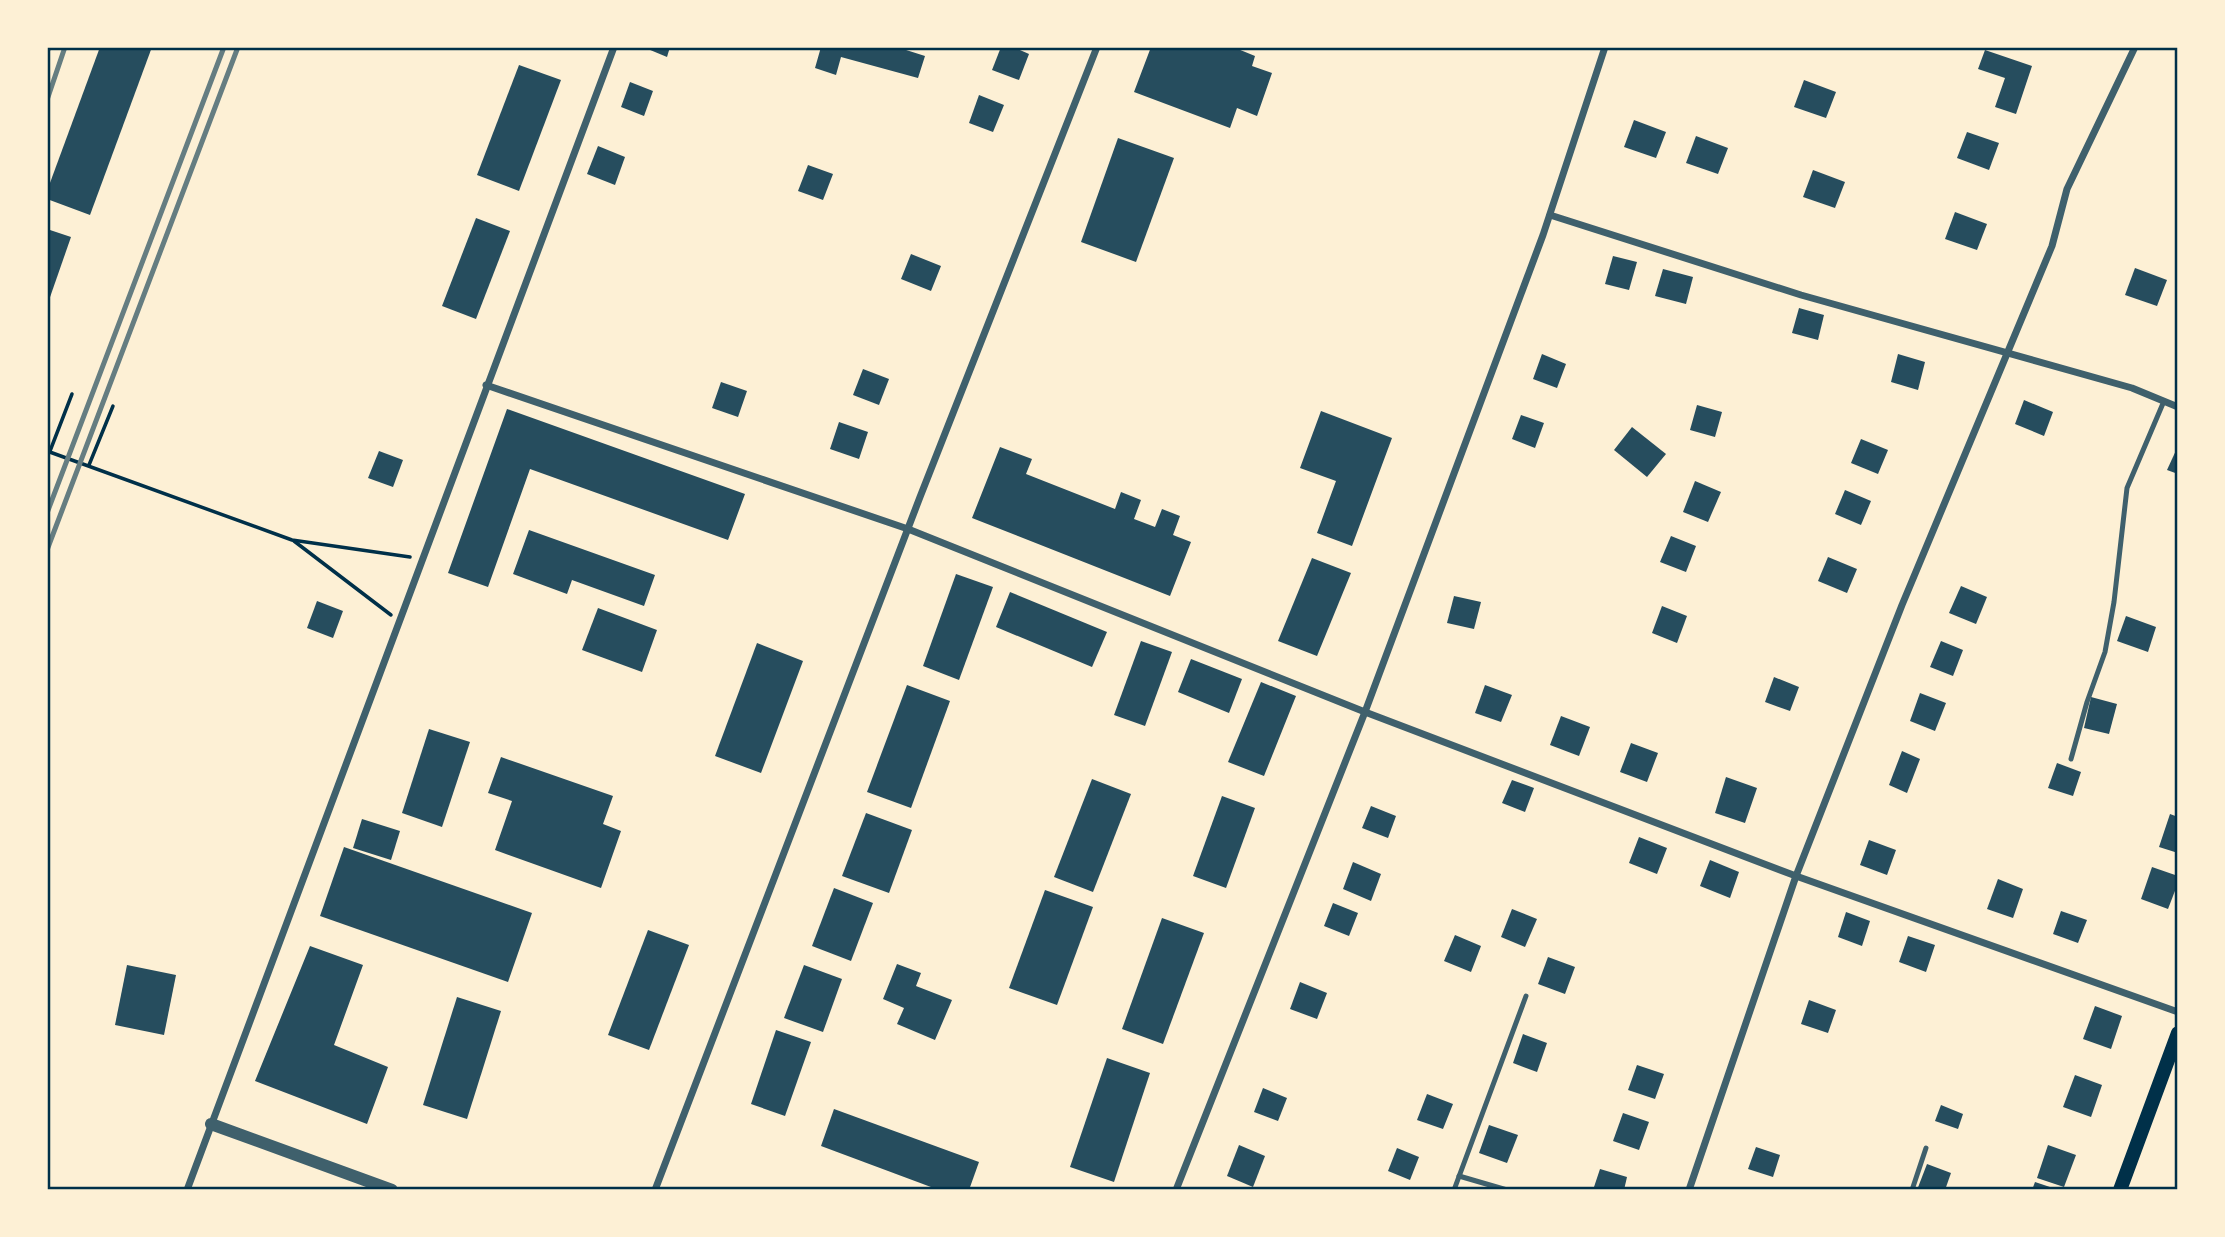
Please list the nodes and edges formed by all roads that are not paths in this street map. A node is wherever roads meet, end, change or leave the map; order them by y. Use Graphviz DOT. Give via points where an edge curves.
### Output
graph roads {
  1 [pos="614,47"];
  2 [pos="1097,47"];
  3 [pos="1605,47"];
  4 [pos="2135,47"];
  5 [pos="1550,215"];
  6 [pos="2008,352"];
  7 [pos="486,386"];
  8 [pos="2164,401"];
  9 [pos="2178,407"];
  10 [pos="908,530"];
  11 [pos="1365,712"];
  12 [pos="2071,759"];
  13 [pos="1796,876"];
  14 [pos="1526,996"];
  15 [pos="2178,1012"];
  16 [pos="2178,1033"];
  17 [pos="211,1124"];
  18 [pos="1926,1148"];
  19 [pos="1459,1176"];
  20 [pos="187,1190"];
  21 [pos="392,1190"];
  22 [pos="656,1190"];
  23 [pos="1176,1190"];
  24 [pos="1454,1190"];
  25 [pos="1507,1190"];
  26 [pos="1689,1190"];
  27 [pos="1912,1190"];
  28 [pos="2120,1190"];
  1 -- 7 [label="street"];
  2 -- 10 [label="street"];
  3 -- 5 [label="street"];
  4 -- 6 [label="street" via="2067,189 2052,246"];
  5 -- 6 [label="street" via="1801,295"];
  5 -- 11 [label="street"];
  6 -- 8 [label="street"];
  6 -- 13 [label="street"];
  7 -- 10 [label="street"];
  7 -- 17 [label="street"];
  8 -- 9 [label="street"];
  8 -- 12 [label="lane" via="2127,488 2105,652"];
  10 -- 11 [label="street"];
  10 -- 22 [label="street"];
  11 -- 13 [label="street"];
  11 -- 23 [label="street"];
  13 -- 15 [label="street"];
  13 -- 26 [label="street"];
  14 -- 19 [label="lane"];
  16 -- 28 [label="main road"];
  17 -- 20 [label="street"];
  17 -- 21 [label="street"];
  18 -- 27 [label="lane"];
  19 -- 24 [label="lane"];
  19 -- 25 [label="lane"];
}
